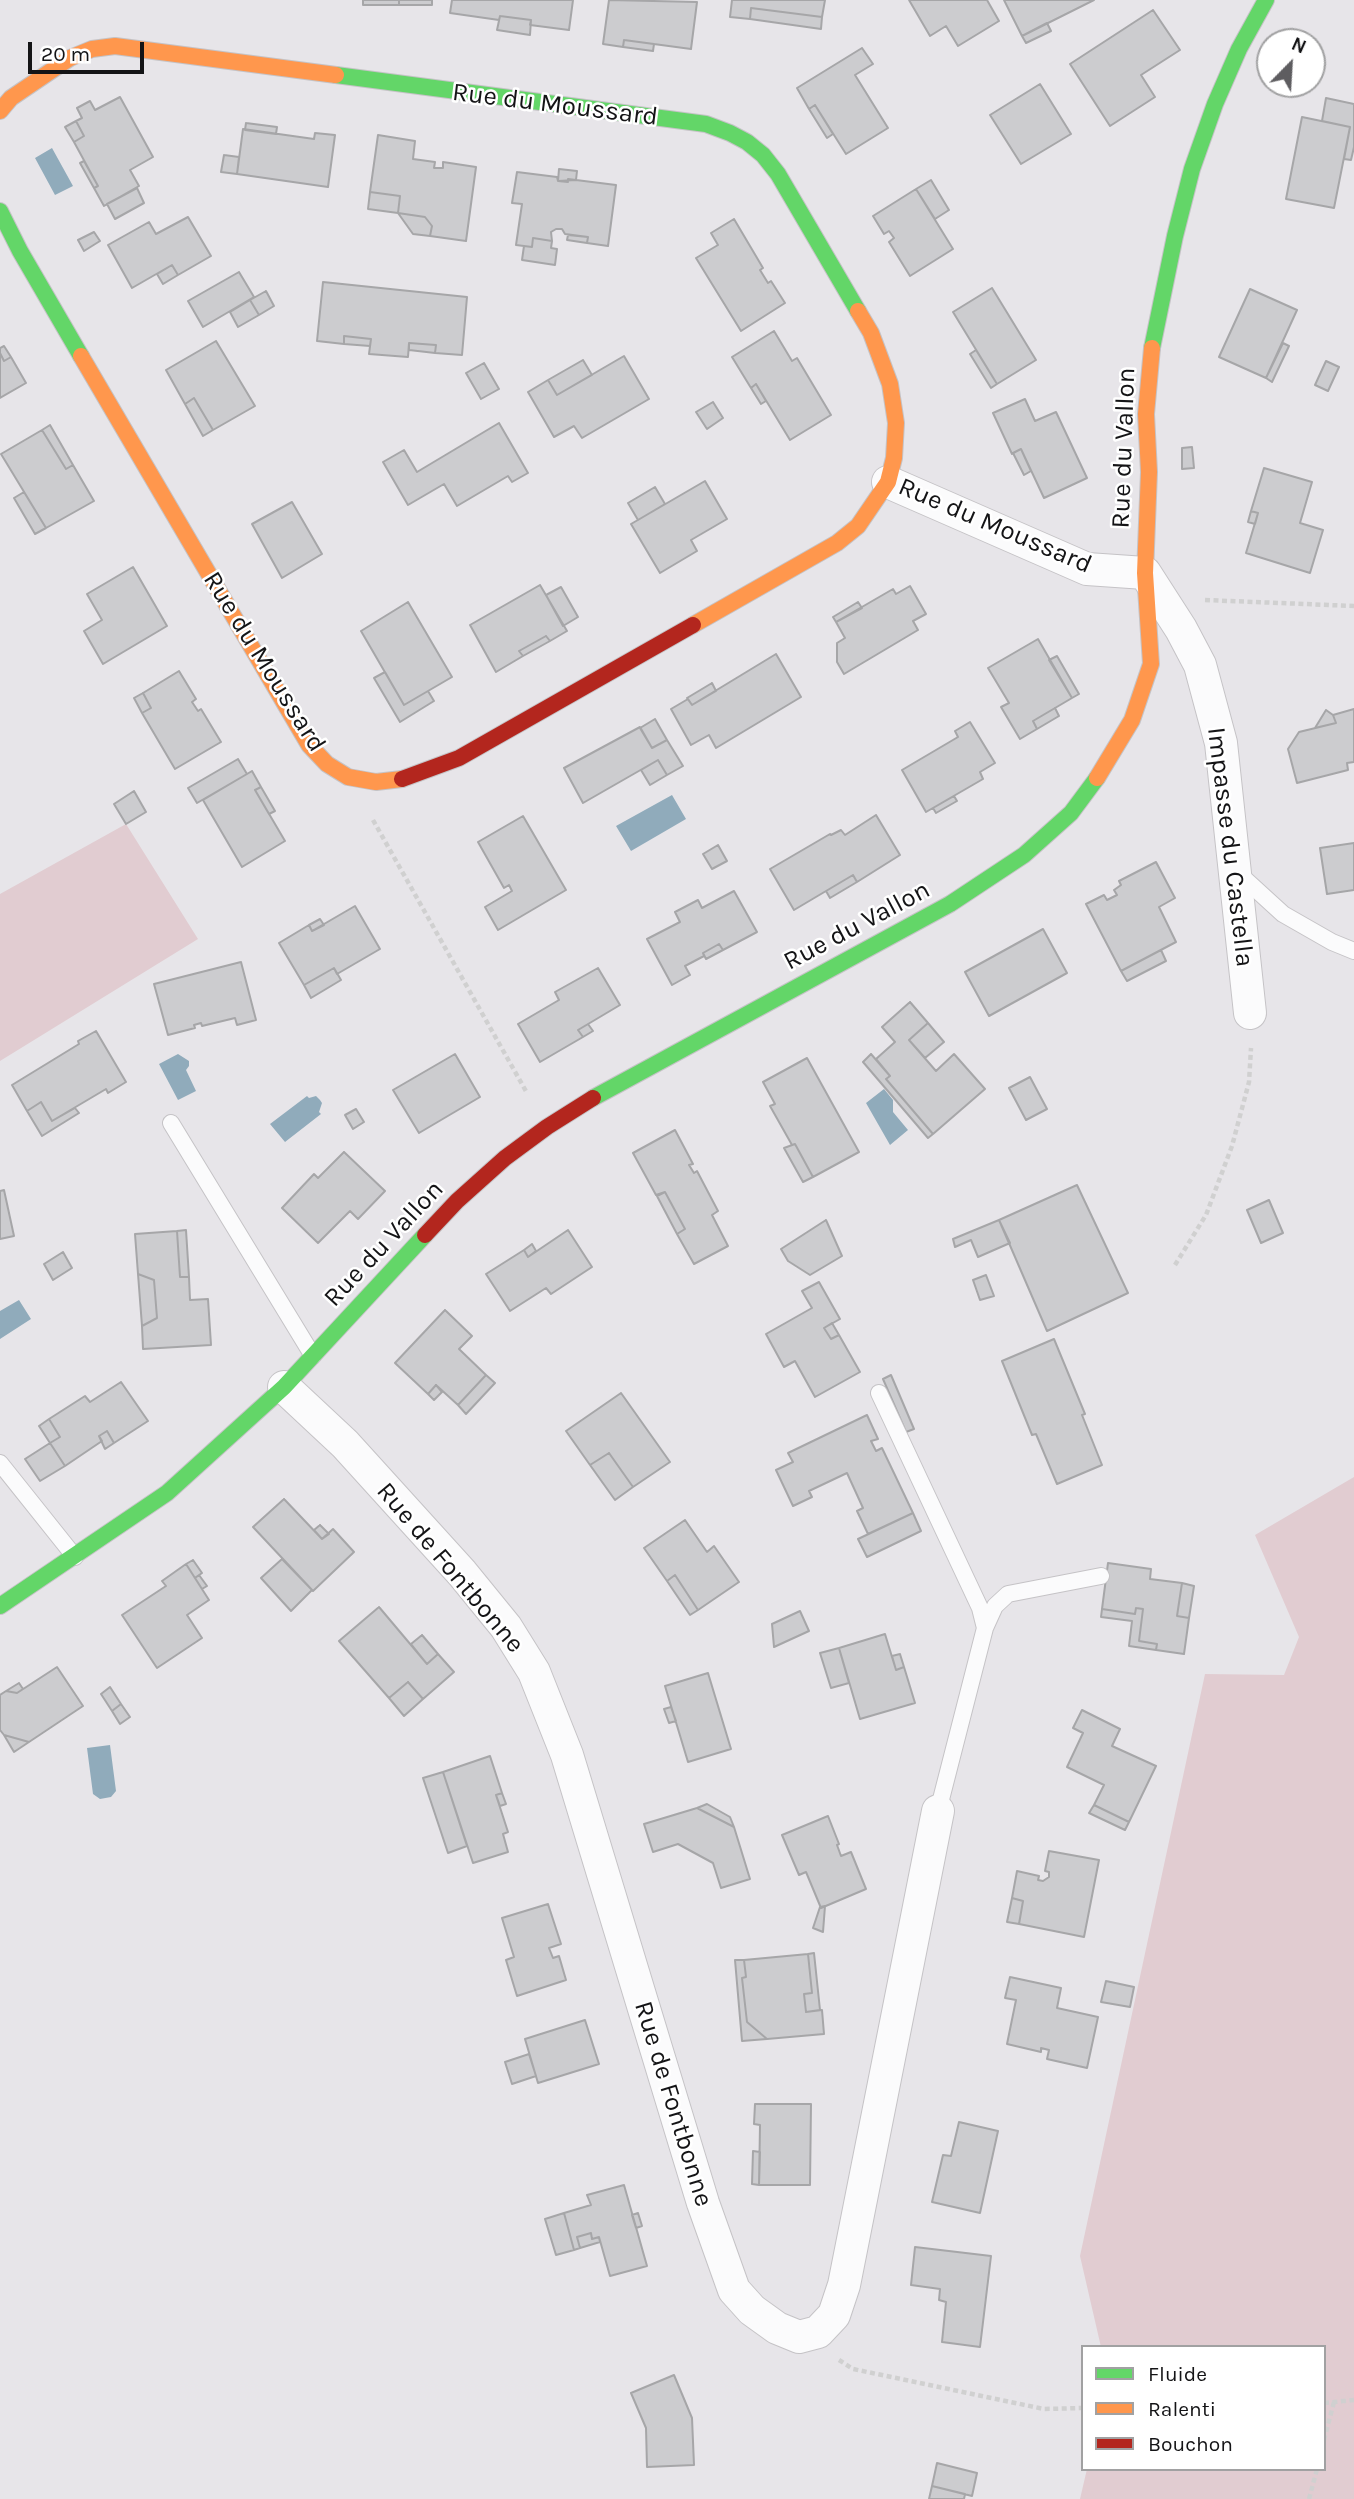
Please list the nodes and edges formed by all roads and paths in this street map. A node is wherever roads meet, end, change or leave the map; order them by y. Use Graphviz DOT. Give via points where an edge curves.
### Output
graph roads {
  1 [pos="1266,0"];
  2 [pos="0,111"];
  3 [pos="0,211"];
  4 [pos="888,482"];
  5 [pos="1144,573"];
  6 [pos="1198,597"];
  7 [pos="1354,606"];
  8 [pos="348,777"];
  9 [pos="1235,870"];
  10 [pos="1354,951"];
  11 [pos="1250,1013"];
  12 [pos="171,1123"];
  13 [pos="547,1127"];
  14 [pos="1175,1265"];
  15 [pos="313,1356"];
  16 [pos="284,1387"];
  17 [pos="879,1392"];
  18 [pos="0,1463"];
  19 [pos="75,1557"];
  20 [pos="1101,1576"];
  21 [pos="0,1606"];
  22 [pos="985,1628"];
  23 [pos="938,1811"];
  24 [pos="799,2337"];
  25 [pos="1354,2400"];
  26 [pos="1334,2402"];
  27 [pos="1326,2403"];
  28 [pos="1081,2408"];
  29 [pos="1326,2433"];
  30 [pos="1316,2471"];
  31 [pos="1309,2499"];
  1 -- 5 [label="street, Rue du Vallon" via="1215,104 1175,236 1152,349 1146,414 1149,471"];
  2 -- 4 [label="street, Rue du Moussard" via="70,58 115,46 706,124 730,133 764,155 778,174 872,333 890,384 895,423"];
  3 -- 8 [label="street, Rue du Moussard" via="309,746"];
  4 -- 5 [label="street, Rue du Moussard" via="1087,569"];
  4 -- 8 [label="street, Rue du Moussard" via="858,526 837,543 459,758 403,779 376,782"];
  5 -- 9 [label="street, Impasse du Castella" via="1200,665 1221,743"];
  5 -- 13 [label="street, Rue du Vallon" via="1151,664 1132,720 1071,813 1024,855 950,904 613,1086"];
  6 -- 7 [label="path" via="1209,602"];
  8 -- 13 [label="path"];
  9 -- 10 [label="lane" via="1283,914"];
  9 -- 11 [label="street, Impasse du Castella"];
  11 -- 14 [label="path" via="1249,1082 1232,1146 1206,1215"];
  12 -- 15 [label="lane"];
  13 -- 15 [label="street, Rue du Vallon" via="457,1200"];
  15 -- 16 [label="street, Rue du Vallon"];
  16 -- 19 [label="street, Rue du Vallon" via="167,1493"];
  16 -- 24 [label="street, Rue de Fontbonne" via="345,1444 462,1573 534,1672 567,1755 703,2203 734,2290 752,2310"];
  17 -- 22 [label="lane" via="980,1608"];
  18 -- 19 [label="lane"];
  19 -- 21 [label="street, Rue du Vallon"];
  20 -- 22 [label="lane" via="1008,1594 995,1606"];
  22 -- 23 [label="lane"];
  23 -- 24 [label="street" via="844,2285 834,2315 817,2332"];
  24 -- 28 [label="path" via="853,2369 1044,2409"];
  25 -- 26 [label="path"];
  26 -- 27 [label="path"];
  26 -- 29 [label="path"];
  30 -- 31 [label="path"];
}
